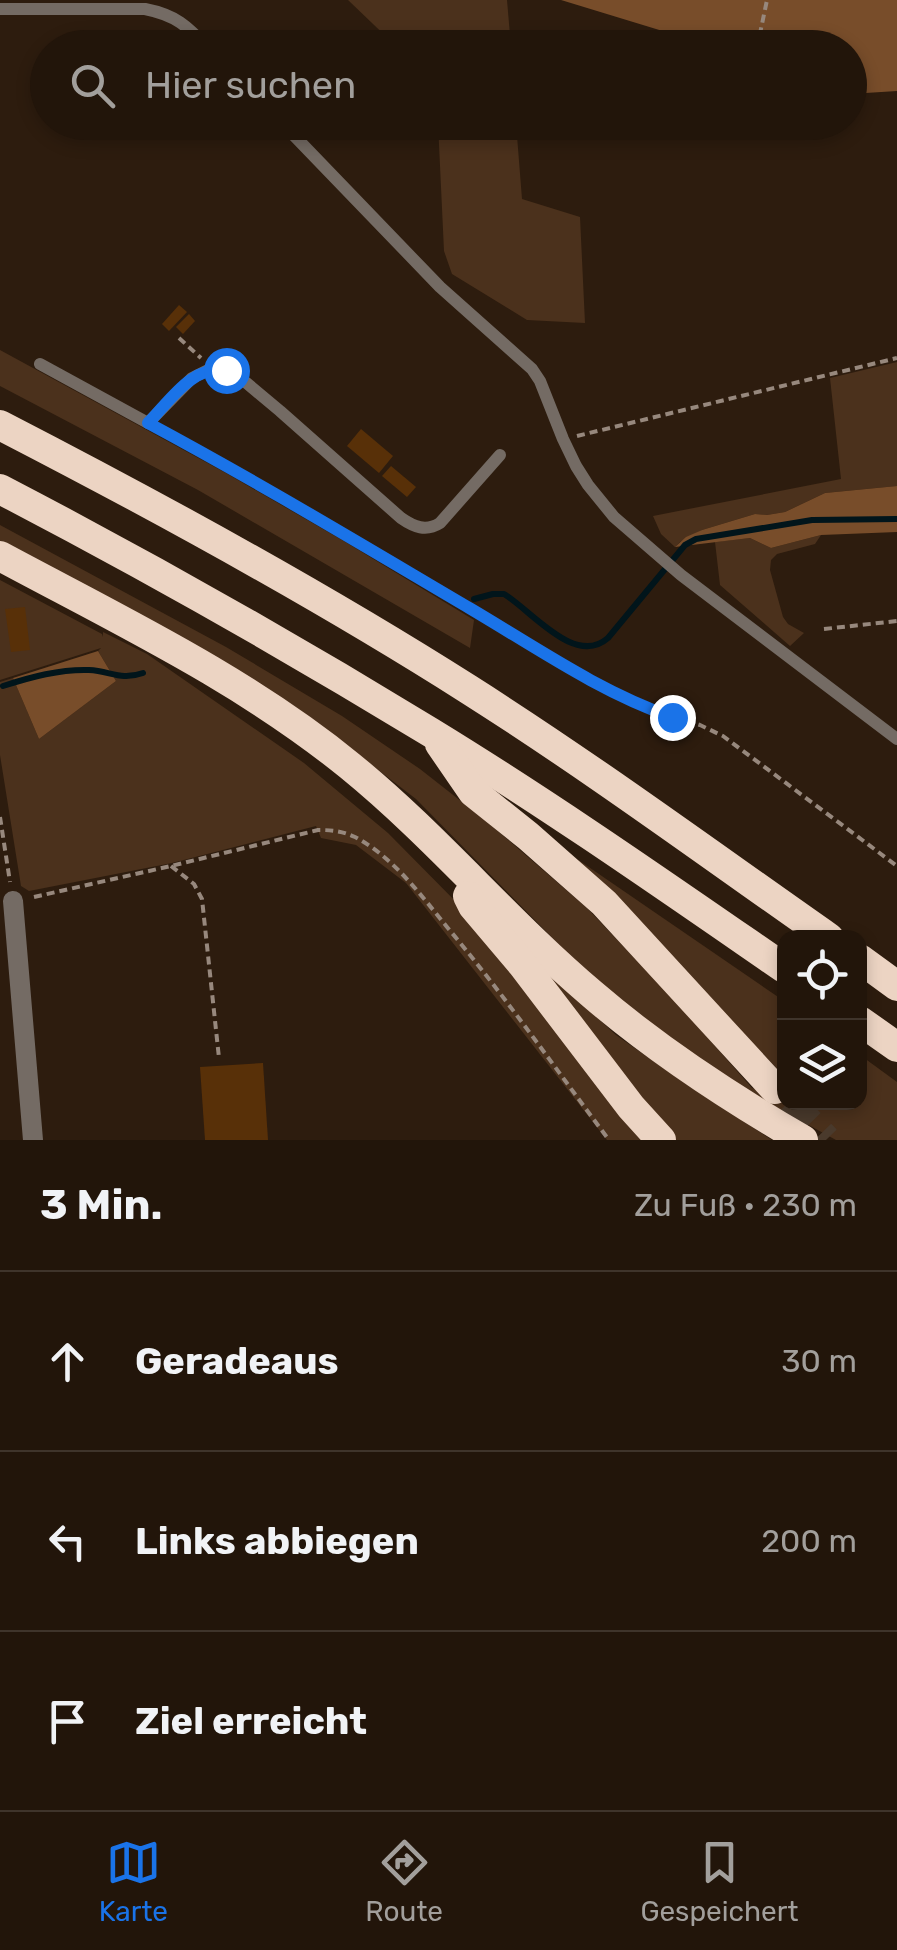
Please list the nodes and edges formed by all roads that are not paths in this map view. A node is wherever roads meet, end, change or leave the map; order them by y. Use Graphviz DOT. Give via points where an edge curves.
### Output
graph roads {
  1 [pos="0,9"];
  2 [pos="189,30"];
  3 [pos="298,140"];
  4 [pos="40,364"];
  5 [pos="0,425"];
  6 [pos="500,455"];
  7 [pos="0,489"];
  8 [pos="0,556"];
  9 [pos="433,734"];
  10 [pos="897,739"];
  11 [pos="449,855"];
  12 [pos="13,901"];
  13 [pos="817,930"];
  14 [pos="777,963"];
  15 [pos="867,964"];
  16 [pos="897,986"];
  17 [pos="867,1025"];
  18 [pos="897,1047"];
  19 [pos="775,1088"];
  20 [pos="33,1140"];
  21 [pos="661,1140"];
  22 [pos="803,1140"];
  1 -- 2 [label="lane" via="145,9 178,19"];
  3 -- 10 [label="lane" via="440,287 524,359 576,466 622,524"];
  4 -- 6 [label="lane" via="148,423 192,378 226,370 422,528 440,523"];
  5 -- 13 [label="highway" via="428,665"];
  7 -- 9 [label="highway"];
  8 -- 11 [label="highway" via="295,724"];
  9 -- 14 [label="highway"];
  9 -- 19 [label="highway" via="473,792 604,904"];
  11 -- 21 [label="highway" via="473,906"];
  11 -- 22 [label="highway" via="641,1035"];
  12 -- 20 [label="street"];
  15 -- 16 [label="highway"];
  17 -- 18 [label="highway"];
}
